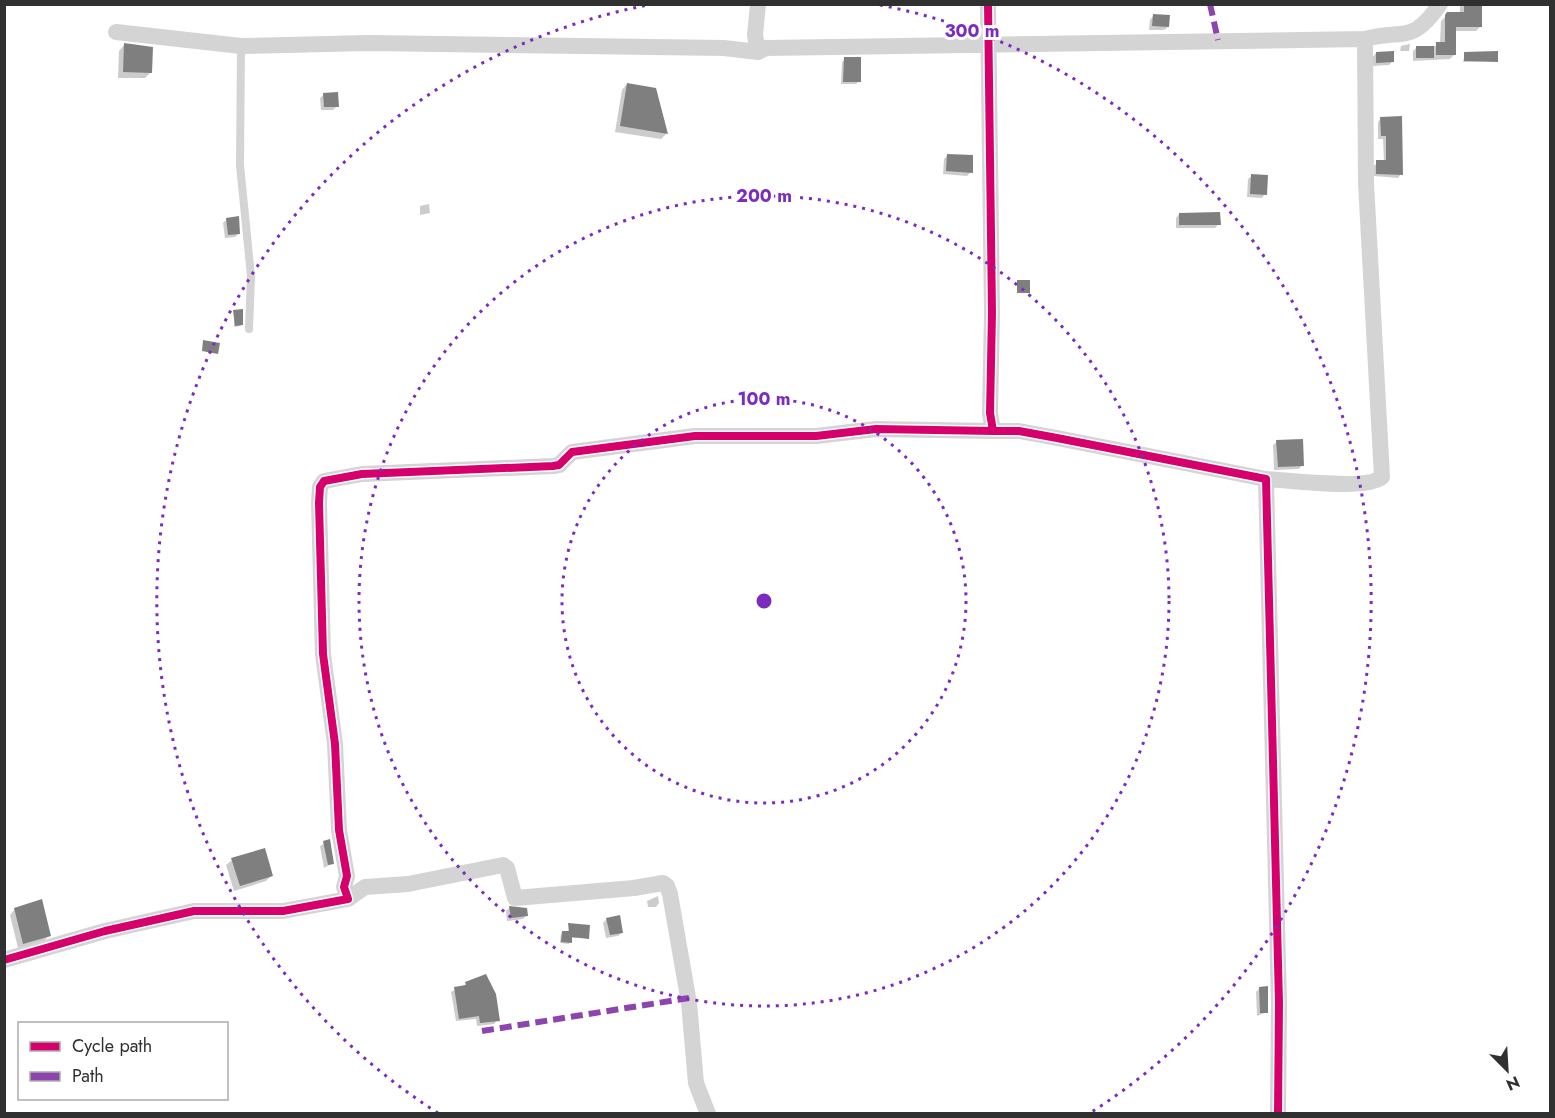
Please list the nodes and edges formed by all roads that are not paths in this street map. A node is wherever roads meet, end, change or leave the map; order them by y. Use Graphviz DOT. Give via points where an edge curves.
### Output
graph roads {
  1 [pos="758,4"];
  2 [pos="988,4"];
  3 [pos="1440,4"];
  4 [pos="116,32"];
  5 [pos="1365,39"];
  6 [pos="987,44"];
  7 [pos="241,46"];
  8 [pos="758,52"];
  9 [pos="249,329"];
  10 [pos="993,431"];
  11 [pos="1266,479"];
  12 [pos="348,899"];
  13 [pos="4,960"];
  14 [pos="708,1113"];
  15 [pos="1278,1113"];
  1 -- 8 [label="street"];
  2 -- 6 [label="street"];
  3 -- 5 [label="street" via="1415,31"];
  4 -- 7 [label="street"];
  5 -- 6 [label="street"];
  5 -- 11 [label="street" via="1366,183 1382,477 1353,483"];
  6 -- 8 [label="street" via="766,48"];
  6 -- 10 [label="street"];
  7 -- 8 [label="street" via="426,43 724,48"];
  7 -- 9 [label="lane" via="240,165 251,276"];
  10 -- 11 [label="street" via="1019,431"];
  10 -- 12 [label="street" via="876,429 816,435 695,436 572,452 553,466 363,474 324,481 319,503 323,654"];
  11 -- 15 [label="street" via="1279,1003"];
  12 -- 13 [label="street" via="283,911 194,911"];
  12 -- 14 [label="street" via="365,887 408,884 503,865 515,898 663,883 670,894 682,958 696,1083"];
}
